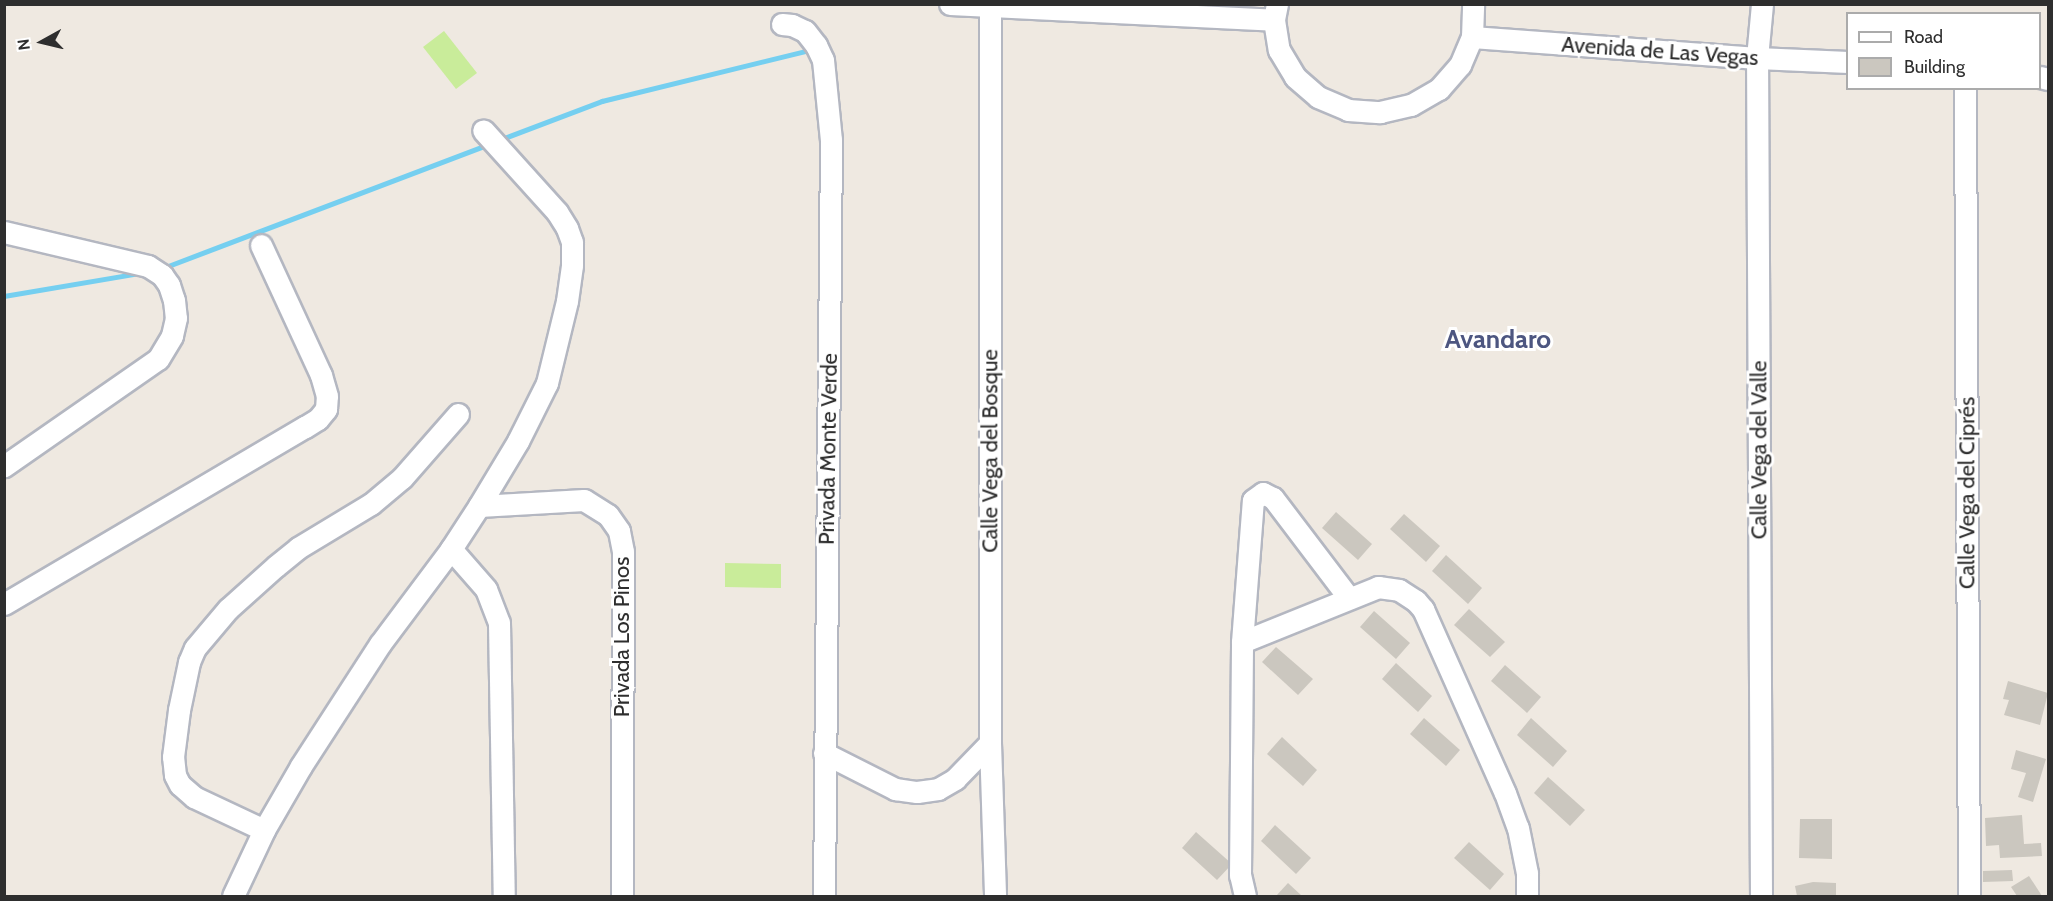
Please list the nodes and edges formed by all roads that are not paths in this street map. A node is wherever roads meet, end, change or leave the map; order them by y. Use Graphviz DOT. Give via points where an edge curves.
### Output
graph roads {
  1 [pos="950,4"];
  2 [pos="1473,4"];
  3 [pos="1762,4"];
  4 [pos="990,6"];
  5 [pos="1275,12"];
  6 [pos="782,24"];
  7 [pos="1472,37"];
  8 [pos="1757,58"];
  9 [pos="1846,62"];
  10 [pos="1965,90"];
  11 [pos="483,130"];
  12 [pos="4,232"];
  13 [pos="261,245"];
  14 [pos="458,414"];
  15 [pos="4,466"];
  16 [pos="479,506"];
  17 [pos="451,549"];
  18 [pos="1349,598"];
  19 [pos="4,604"];
  20 [pos="1242,642"];
  21 [pos="990,743"];
  22 [pos="825,753"];
  23 [pos="264,830"];
  24 [pos="233,897"];
  25 [pos="504,897"];
  26 [pos="622,897"];
  27 [pos="824,897"];
  28 [pos="995,897"];
  29 [pos="1245,897"];
  30 [pos="1527,897"];
  31 [pos="1761,897"];
  32 [pos="1969,897"];
  1 -- 4 [label="street"];
  2 -- 7 [label="street"];
  3 -- 8 [label="street, Calle Vega del Valle"];
  4 -- 5 [label="street"];
  4 -- 21 [label="street, Calle Vega del Bosque"];
  5 -- 7 [label="street" via="1280,50 1295,77 1318,97 1348,110 1380,112 1411,105 1439,89 1460,65"];
  6 -- 22 [label="street, Privada Monte Verde" via="805,31 816,45 823,60 828,96 832,194"];
  7 -- 8 [label="street, Avenida de Las Vegas"];
  8 -- 9 [label="street, Avenida de Las Vegas"];
  8 -- 31 [label="street, Calle Vega del Valle"];
  10 -- 32 [label="street, Calle Vega del Ciprés"];
  11 -- 16 [label="street" via="557,212 572,242 572,265 547,383"];
  12 -- 15 [label="street" via="148,266 169,285 176,318 172,336 158,359"];
  13 -- 19 [label="street" via="321,375 327,409 306,427"];
  14 -- 23 [label="street" via="402,478 276,566 228,609 195,648 179,710 173,756 175,775 194,797"];
  16 -- 17 [label="street"];
  16 -- 26 [label="street, Privada Los Pinos" via="584,500 608,515 619,531 623,552"];
  17 -- 23 [label="street" via="374,653"];
  17 -- 25 [label="street" via="486,589 499,623"];
  18 -- 20 [label="street"];
  18 -- 20 [label="street" via="1273,498 1263,493 1253,500"];
  18 -- 30 [label="street" via="1389,587 1408,594 1423,609 1515,819 1525,862"];
  20 -- 29 [label="street" via="1240,874"];
  21 -- 22 [label="street" via="955,779 938,789 917,792 895,789"];
  21 -- 28 [label="street, Calle Vega del Bosque"];
  22 -- 27 [label="street, Privada Monte Verde"];
  23 -- 24 [label="street"];
}
